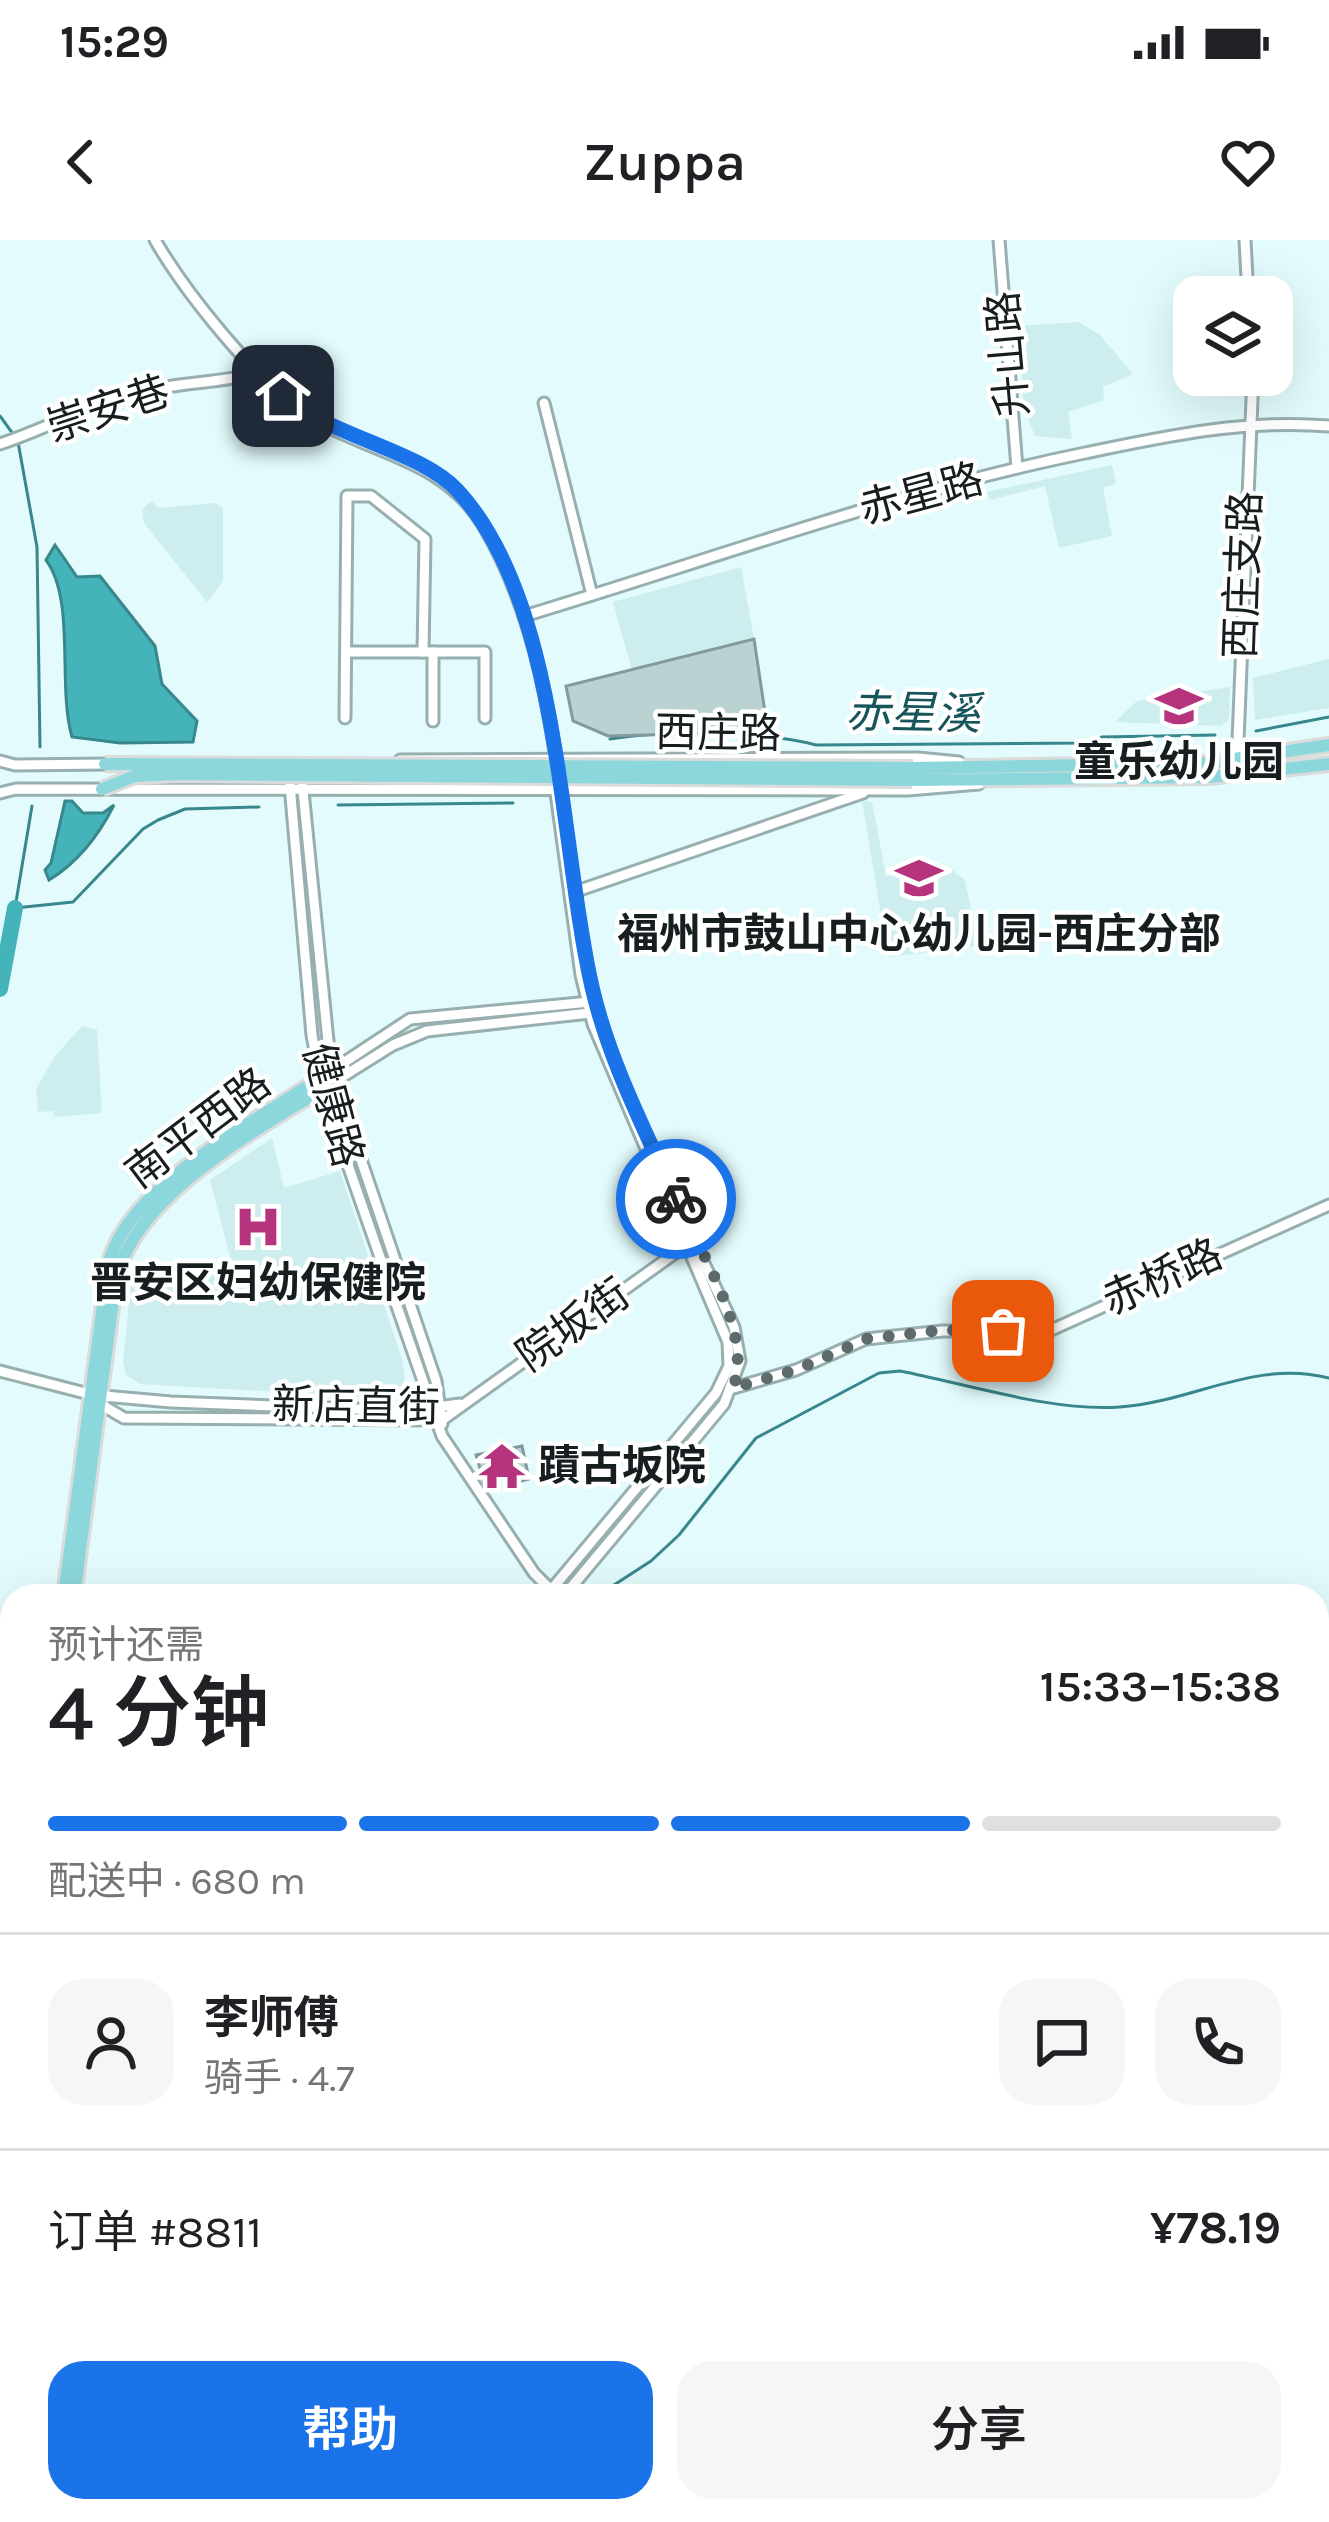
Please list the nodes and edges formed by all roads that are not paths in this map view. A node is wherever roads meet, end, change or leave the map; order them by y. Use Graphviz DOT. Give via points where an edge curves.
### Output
graph roads {
  1 [pos="154,240"];
  2 [pos="999,240"];
  3 [pos="1245,240"];
  4 [pos="1247,276"];
  5 [pos="260,373"];
  6 [pos="1253,396"];
  7 [pos="544,404"];
  8 [pos="1254,424"];
  9 [pos="1329,426"];
  10 [pos="0,444"];
  11 [pos="1017,468"];
  12 [pos="592,595"];
  13 [pos="524,616"];
  14 [pos="346,652"];
  15 [pos="428,652"];
  16 [pos="345,718"];
  17 [pos="485,718"];
  18 [pos="433,721"];
  19 [pos="1329,746"];
  20 [pos="555,758"];
  21 [pos="1237,760"];
  22 [pos="0,761"];
  23 [pos="288,761"];
  24 [pos="300,761"];
  25 [pos="105,764"];
  26 [pos="1329,764"];
  27 [pos="1001,773"];
  28 [pos="912,774"];
  29 [pos="1237,776"];
  30 [pos="559,788"];
  31 [pos="102,789"];
  32 [pos="290,790"];
  33 [pos="303,790"];
  34 [pos="874,790"];
  35 [pos="0,793"];
  36 [pos="577,890"];
  37 [pos="592,1007"];
  38 [pos="326,1081"];
  39 [pos="1329,1205"];
  40 [pos="685,1246"];
  41 [pos="0,1371"];
  42 [pos="733,1388"];
  43 [pos="716,1393"];
  44 [pos="99,1400"];
  45 [pos="460,1404"];
  46 [pos="437,1408"];
  47 [pos="440,1421"];
  48 [pos="65,1584"];
  49 [pos="76,1584"];
  50 [pos="546,1584"];
  51 [pos="563,1584"];
  52 [pos="564,1584"];
  1 -- 5 [label="street"];
  2 -- 11 [label="street, 升山路"];
  3 -- 4 [label="street"];
  5 -- 10 [label="street, 崇安巷" via="92,404"];
  5 -- 13 [label="street" via="314,419 450,483 486,530"];
  6 -- 8 [label="street, 西庄支路"];
  7 -- 12 [label="street"];
  8 -- 9 [label="street, 赤星路"];
  8 -- 11 [label="street, 赤星路"];
  8 -- 21 [label="street, 西庄支路"];
  11 -- 12 [label="street, 赤星路"];
  12 -- 13 [label="street, 赤星路"];
  13 -- 20 [label="street"];
  14 -- 15 [label="street"];
  14 -- 15 [label="street" via="347,496 371,496 424,539"];
  14 -- 16 [label="street"];
  15 -- 17 [label="street" via="484,652"];
  15 -- 18 [label="street"];
  19 -- 21 [label="main road, 西庄路"];
  20 -- 24 [label="street"];
  20 -- 27 [label="street" via="918,758"];
  20 -- 30 [label="street"];
  21 -- 27 [label="main road, 西庄路"];
  21 -- 29 [label="street, 西庄支路"];
  22 -- 25 [label="street"];
  23 -- 24 [label="street"];
  23 -- 25 [label="street"];
  23 -- 32 [label="street, 健康路"];
  24 -- 33 [label="street, 健康路"];
  25 -- 28 [label="main road, 西庄路, bridge"];
  26 -- 29 [label="main road, 西庄路"];
  27 -- 28 [label="main road, 西庄路"];
  27 -- 29 [label="main road, 西庄路"];
  27 -- 34 [label="street" via="944,789"];
  28 -- 31 [label="main road, bridge" via="190,773 135,776"];
  30 -- 33 [label="street"];
  30 -- 34 [label="street"];
  30 -- 36 [label="street"];
  30 -- 37 [label="street"];
  31 -- 32 [label="street"];
  31 -- 35 [label="street"];
  32 -- 33 [label="street"];
  32 -- 38 [label="street, 健康路"];
  33 -- 38 [label="street, 健康路"];
  34 -- 36 [label="street"];
  36 -- 37 [label="street"];
  37 -- 38 [label="street, 南平西路" via="427,1031"];
  37 -- 38 [label="street, 南平西路" via="410,1019"];
  37 -- 40 [label="street"];
  37 -- 42 [label="street" via="734,1327 740,1361"];
  38 -- 44 [label="main road, 南平西路" via="196,1161 122,1232 108,1267"];
  38 -- 46 [label="street, 健康路"];
  39 -- 42 [label="street, 赤桥路" via="1045,1332 866,1339"];
  40 -- 43 [label="street" via="728,1342"];
  40 -- 45 [label="street, 院坂街"];
  41 -- 44 [label="street, 新店直街"];
  42 -- 43 [label="street, 赤桥路"];
  42 -- 52 [label="street"];
  43 -- 51 [label="street"];
  44 -- 46 [label="street, 新店直街"];
  44 -- 47 [label="street, 新店直街" via="124,1418"];
  44 -- 48 [label="main road, 南平西路"];
  44 -- 49 [label="main road, 南平西路"];
  45 -- 46 [label="street, 新店直街"];
  45 -- 47 [label="street, 新店直街"];
  46 -- 47 [label="street, 健康路"];
  47 -- 50 [label="street, 健康路" via="442,1436"];
}
